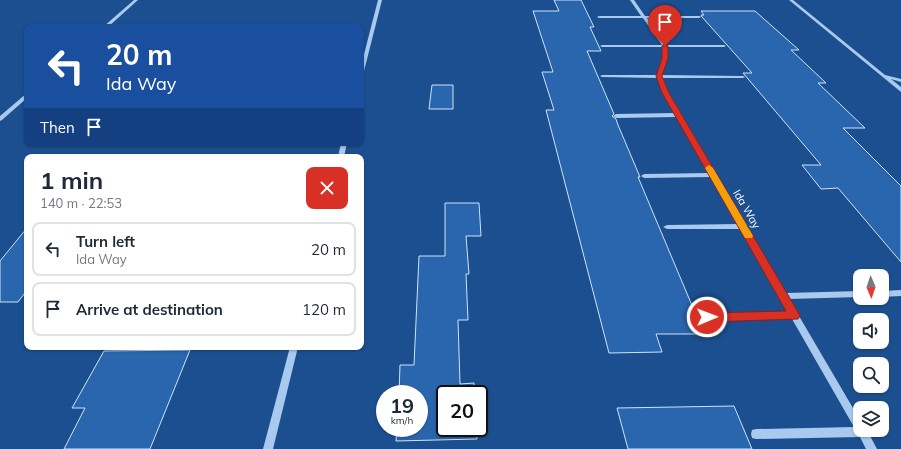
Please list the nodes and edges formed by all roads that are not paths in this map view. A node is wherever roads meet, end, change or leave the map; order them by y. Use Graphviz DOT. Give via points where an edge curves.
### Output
graph roads {
  1 [pos="136,0"];
  2 [pos="380,0"];
  3 [pos="632,0"];
  4 [pos="791,0"];
  5 [pos="599,17"];
  6 [pos="644,17"];
  7 [pos="699,17"];
  8 [pos="108,24"];
  9 [pos="602,46"];
  10 [pos="665,46"];
  11 [pos="724,46"];
  12 [pos="364,58"];
  13 [pos="881,74"];
  14 [pos="602,76"];
  15 [pos="659,76"];
  16 [pos="743,77"];
  17 [pos="901,81"];
  18 [pos="901,90"];
  19 [pos="24,98"];
  20 [pos="678,115"];
  21 [pos="616,116"];
  22 [pos="0,119"];
  23 [pos="713,175"];
  24 [pos="644,176"];
  25 [pos="742,226"];
  26 [pos="667,227"];
  27 [pos="901,293"];
  28 [pos="853,294"];
  29 [pos="889,294"];
  30 [pos="783,296"];
  31 [pos="794,316"];
  32 [pos="707,317"];
  33 [pos="293,350"];
  34 [pos="853,416"];
  35 [pos="853,430"];
  36 [pos="756,434"];
  37 [pos="865,437"];
  38 [pos="268,449"];
  39 [pos="872,449"];
  1 -- 8 [label="street"];
  2 -- 12 [label="street"];
  3 -- 6 [label="street"];
  4 -- 13 [label="street"];
  5 -- 6 [label="street"];
  6 -- 7 [label="street"];
  6 -- 10 [label="street"];
  9 -- 10 [label="street"];
  10 -- 11 [label="street"];
  10 -- 15 [label="street" via="665,58"];
  13 -- 17 [label="street"];
  13 -- 18 [label="street"];
  14 -- 15 [label="street"];
  15 -- 16 [label="street"];
  15 -- 20 [label="street, Ida Way"];
  19 -- 22 [label="street"];
  20 -- 21 [label="street"];
  20 -- 23 [label="street, Ida Way"];
  23 -- 24 [label="street"];
  23 -- 25 [label="street, Ida Way"];
  25 -- 26 [label="street"];
  25 -- 30 [label="street, Ida Way"];
  27 -- 29 [label="street"];
  28 -- 30 [label="street"];
  30 -- 31 [label="street, Ida Way"];
  31 -- 32 [label="street"];
  31 -- 34 [label="street, Ida Way"];
  33 -- 38 [label="street"];
  35 -- 36 [label="street"];
  37 -- 39 [label="street, Ida Way"];
}
